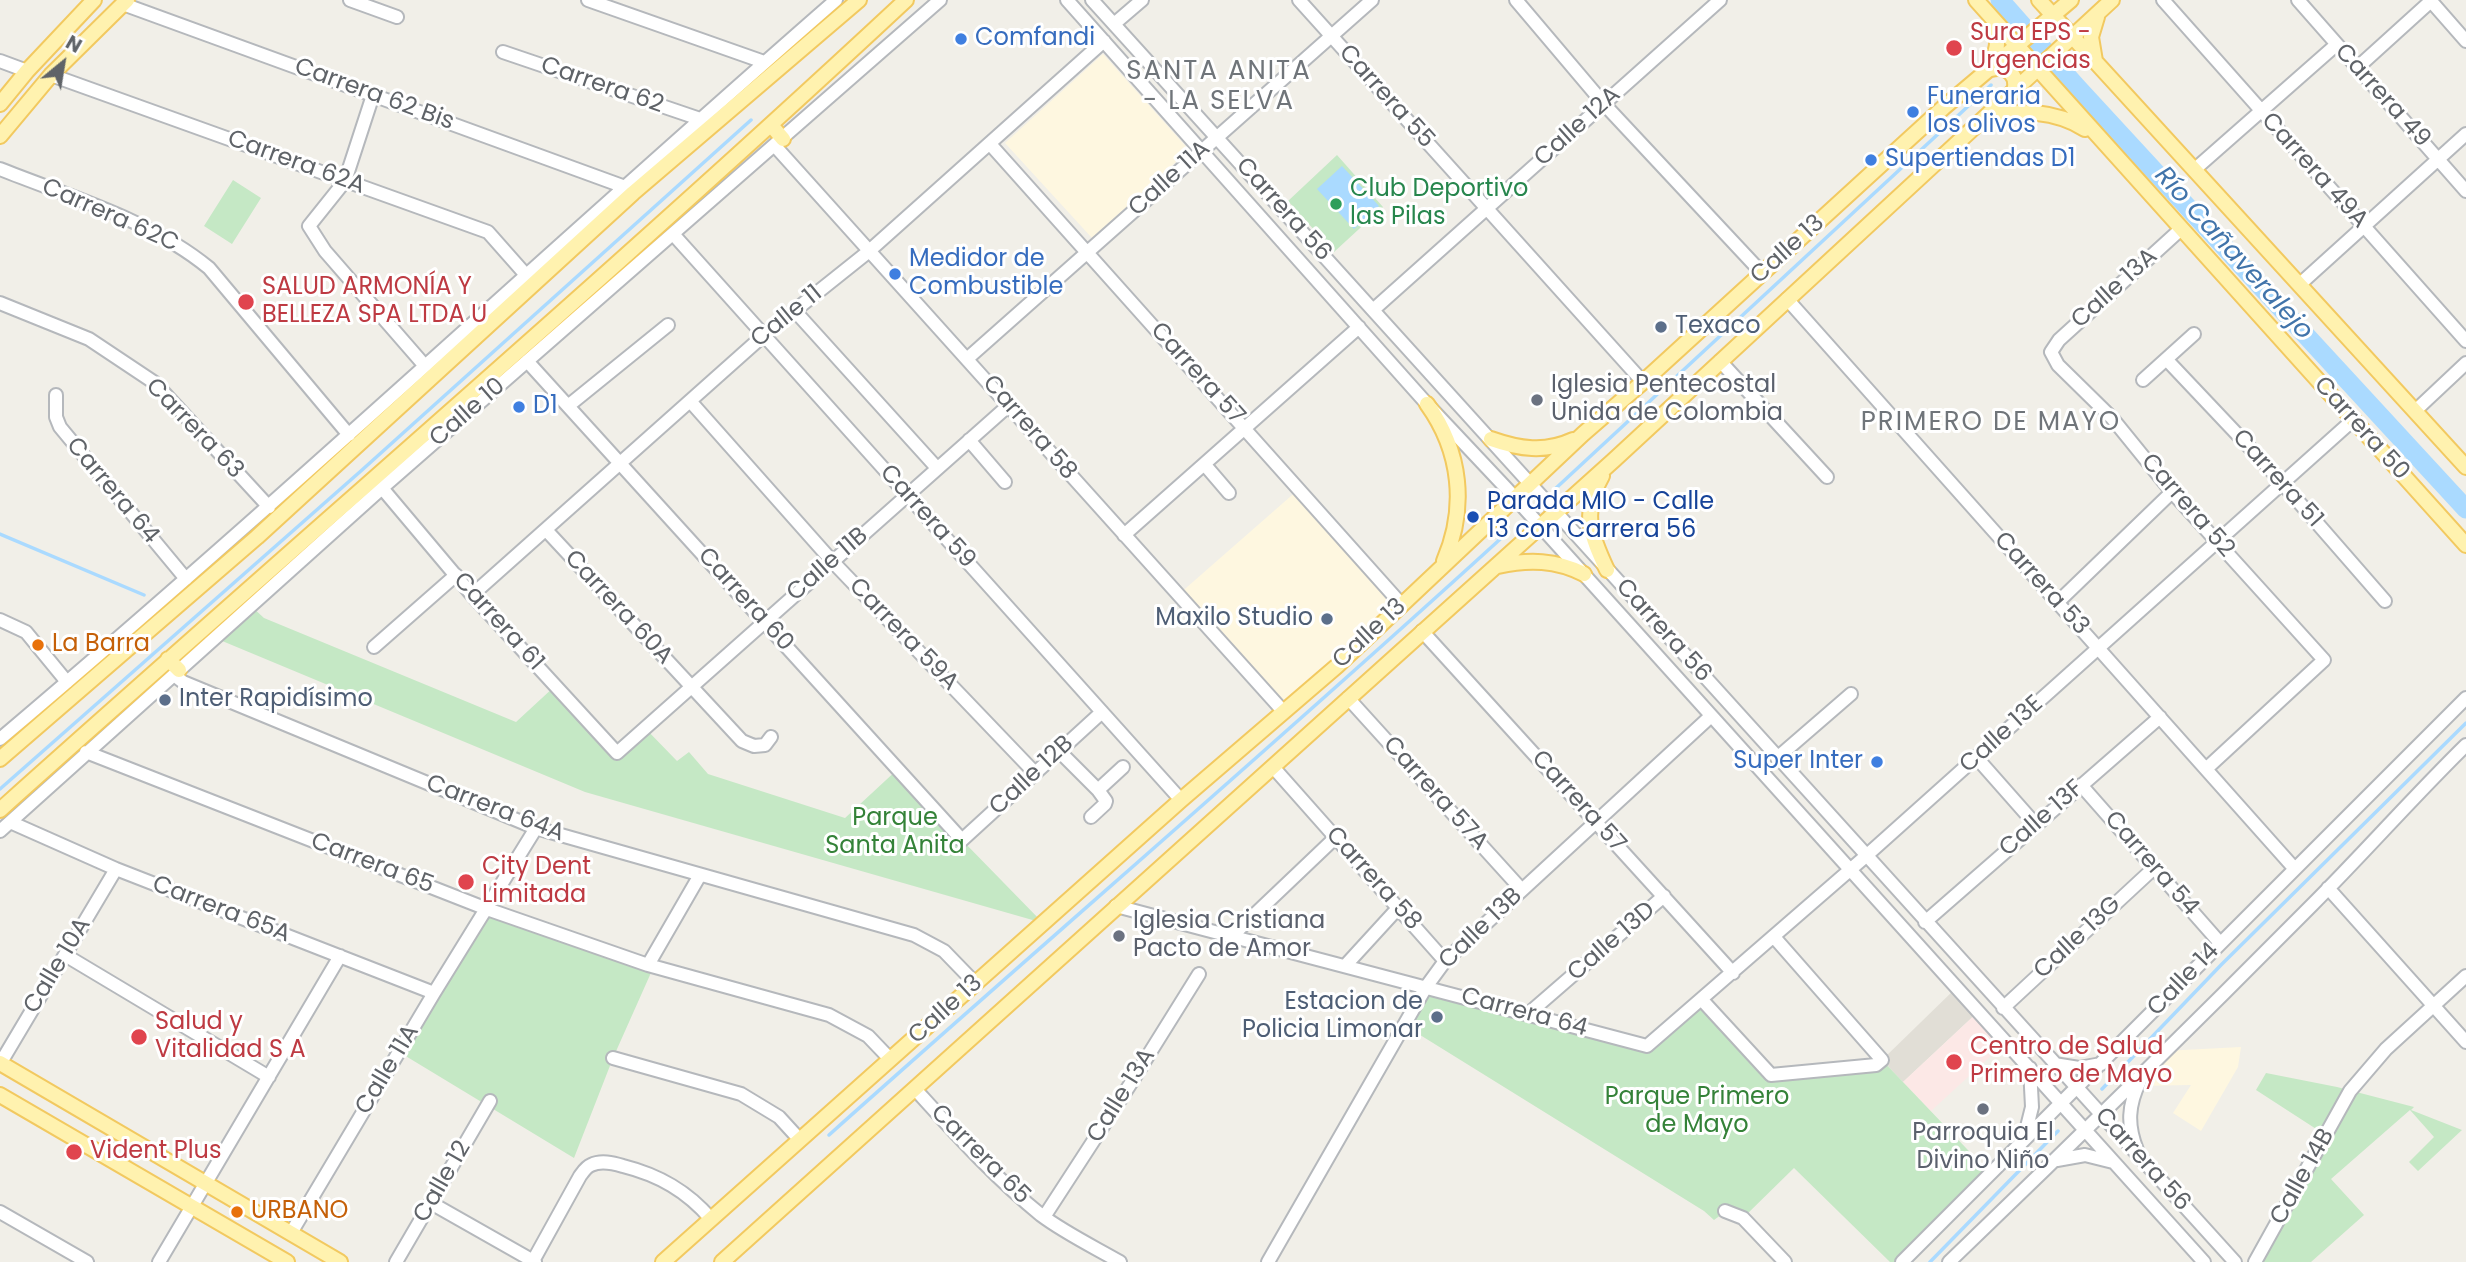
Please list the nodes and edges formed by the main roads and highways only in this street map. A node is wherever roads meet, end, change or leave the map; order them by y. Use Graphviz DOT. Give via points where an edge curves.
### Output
graph roads {
  1 [pos="94,0"];
  2 [pos="859,0"];
  3 [pos="906,0"];
  4 [pos="1976,0"];
  5 [pos="2039,0"];
  6 [pos="2071,0"];
  7 [pos="125,2"];
  8 [pos="2107,5"];
  9 [pos="2050,18"];
  10 [pos="1993,19"];
  11 [pos="2068,41"];
  12 [pos="2020,44"];
  13 [pos="2095,62"];
  14 [pos="2040,67"];
  15 [pos="1987,72"];
  16 [pos="2014,92"];
  17 [pos="0,104"];
  18 [pos="1982,121"];
  19 [pos="771,125"];
  20 [pos="0,136"];
  21 [pos="2099,139"];
  22 [pos="779,142"];
  23 [pos="1427,404"];
  24 [pos="1583,434"];
  25 [pos="1491,439"];
  26 [pos="1614,460"];
  27 [pos="2466,467"];
  28 [pos="2466,545"];
  29 [pos="1497,566"];
  30 [pos="1441,567"];
  31 [pos="1607,570"];
  32 [pos="1584,574"];
  33 [pos="168,659"];
  34 [pos="177,672"];
  35 [pos="0,759"];
  36 [pos="0,810"];
  37 [pos="0,1064"];
  38 [pos="0,1095"];
  39 [pos="287,1262"];
  40 [pos="341,1262"];
  41 [pos="663,1262"];
  42 [pos="722,1262"];
  1 -- 17 [label="main road"];
  2 -- 35 [label="main road, Calle 10" via="776,71 721,108 633,193 481,324"];
  3 -- 19 [label="main road, Calle 10"];
  4 -- 10 [label="main road, Carrera 50"];
  5 -- 9 [label="main road, Carrera 50"];
  6 -- 9 [label="main road, Calle 13"];
  7 -- 20 [label="main road" via="51,75"];
  8 -- 11 [label="main road, Calle 13"];
  8 -- 13 [label="main road" via="2094,23 2091,37"];
  9 -- 11 [label="main road, Carrera 50"];
  9 -- 12 [label="main road, Calle 13"];
  10 -- 12 [label="main road, Carrera 50"];
  10 -- 15 [label="main road" via="1997,47"];
  11 -- 13 [label="main road, Carrera 50"];
  11 -- 14 [label="main road, Calle 13"];
  12 -- 14 [label="main road, Carrera 50"];
  12 -- 15 [label="main road, Calle 13"];
  13 -- 27 [label="main road, Carrera 50"];
  14 -- 16 [label="main road, Calle 13"];
  14 -- 21 [label="main road, Carrera 50"];
  15 -- 16 [label="main road" via="2001,67 2011,72"];
  15 -- 24 [label="main road, Calle 13"];
  16 -- 18 [label="main road, Calle 13"];
  18 -- 21 [label="main road" via="2038,113 2070,121"];
  18 -- 26 [label="main road, Calle 13"];
  19 -- 22 [label="main road"];
  19 -- 33 [label="main road, Calle 10" via="531,352"];
  21 -- 28 [label="main road, Carrera 50"];
  23 -- 30 [label="main road" via="1451,448 1458,487 1455,527"];
  24 -- 25 [label="main road" via="1542,448"];
  24 -- 30 [label="main road, Calle 13"];
  26 -- 29 [label="main road, Calle 13"];
  26 -- 31 [label="main road" via="1597,483 1590,507 1593,540"];
  29 -- 32 [label="main road" via="1546,562"];
  29 -- 42 [label="main road, Calle 13"];
  30 -- 41 [label="main road, Calle 13" via="1337,666"];
  33 -- 34 [label="main road"];
  33 -- 36 [label="main road, Calle 10"];
  37 -- 40 [label="main road"];
  38 -- 39 [label="main road"];
}
